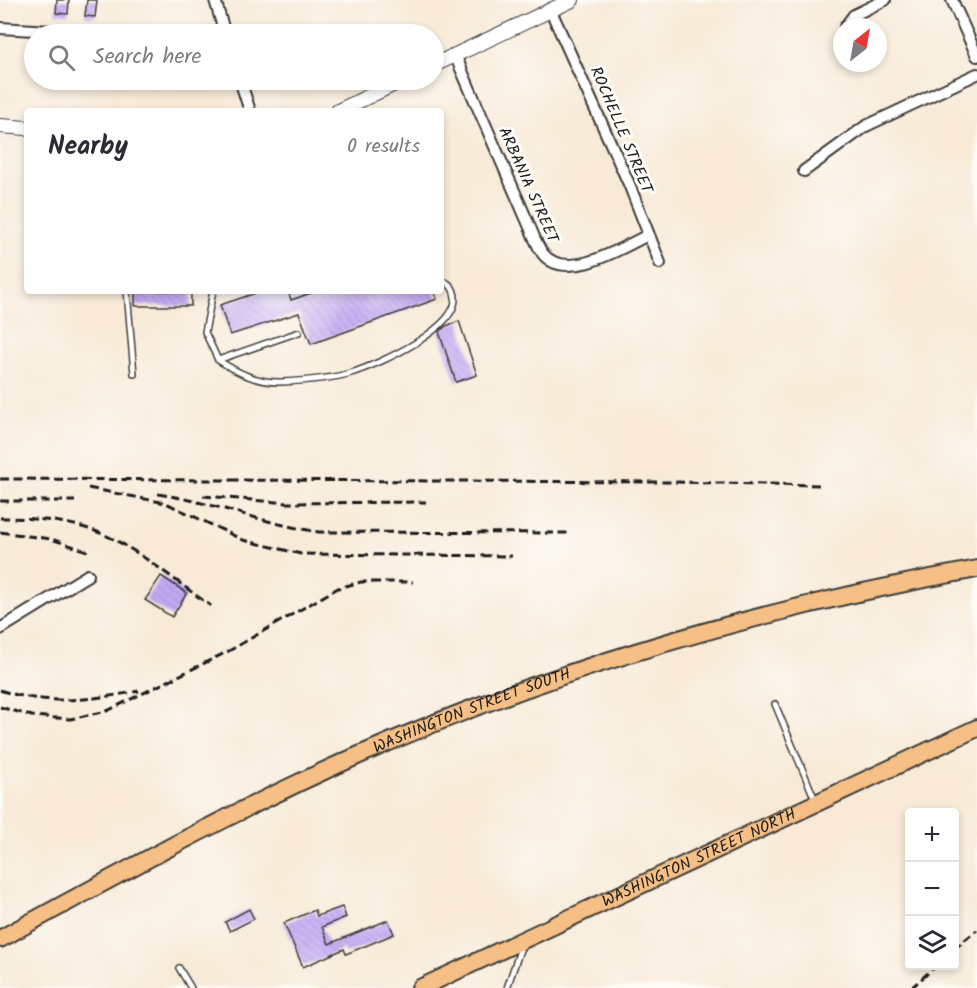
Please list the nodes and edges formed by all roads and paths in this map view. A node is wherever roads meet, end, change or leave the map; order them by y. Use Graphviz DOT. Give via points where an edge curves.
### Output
graph roads {
  1 [pos="215,0"];
  2 [pos="572,0"];
  3 [pos="885,0"];
  4 [pos="952,0"];
  5 [pos="551,11"];
  6 [pos="852,18"];
  7 [pos="222,24"];
  8 [pos="0,28"];
  9 [pos="24,29"];
  10 [pos="455,55"];
  11 [pos="977,56"];
  12 [pos="444,60"];
  13 [pos="977,74"];
  14 [pos="243,90"];
  15 [pos="382,90"];
  16 [pos="249,108"];
  17 [pos="344,108"];
  18 [pos="0,126"];
  19 [pos="24,128"];
  20 [pos="804,171"];
  21 [pos="648,235"];
  22 [pos="660,263"];
  23 [pos="444,281"];
  24 [pos="127,294"];
  25 [pos="212,294"];
  26 [pos="299,332"];
  27 [pos="218,360"];
  28 [pos="134,374"];
  29 [pos="977,569"];
  30 [pos="88,575"];
  31 [pos="0,629"];
  32 [pos="775,704"];
  33 [pos="977,728"];
  34 [pos="816,803"];
  35 [pos="524,938"];
  36 [pos="0,939"];
  37 [pos="179,968"];
  38 [pos="191,988"];
  39 [pos="420,988"];
  40 [pos="507,988"];
  1 -- 7 [label="street"];
  2 -- 5 [label="street"];
  3 -- 6 [label="street"];
  4 -- 11 [label="street"];
  5 -- 10 [label="street"];
  5 -- 21 [label="street, ROCHELLE STREET"];
  8 -- 9 [label="street"];
  10 -- 12 [label="street"];
  10 -- 21 [label="street, ARBANIA STREET" via="540,250 550,260 561,266 580,265"];
  13 -- 20 [label="street" via="867,126"];
  14 -- 16 [label="street"];
  15 -- 17 [label="street"];
  18 -- 19 [label="street"];
  21 -- 22 [label="street, ROCHELLE STREET"];
  23 -- 27 [label="lane" via="454,289 455,302 444,323 422,340 351,373 281,382 242,376"];
  24 -- 28 [label="lane"];
  25 -- 27 [label="lane" via="205,332"];
  26 -- 27 [label="lane"];
  29 -- 36 [label="highway, WASHINGTON STREET SOUTH" via="773,612 499,697 288,787"];
  30 -- 31 [label="street"];
  32 -- 34 [label="lane"];
  33 -- 34 [label="highway, WASHINGTON STREET NORTH"];
  34 -- 35 [label="highway, WASHINGTON STREET NORTH"];
  35 -- 39 [label="highway, WASHINGTON STREET NORTH"];
  35 -- 40 [label="lane"];
  37 -- 38 [label="lane"];
}
